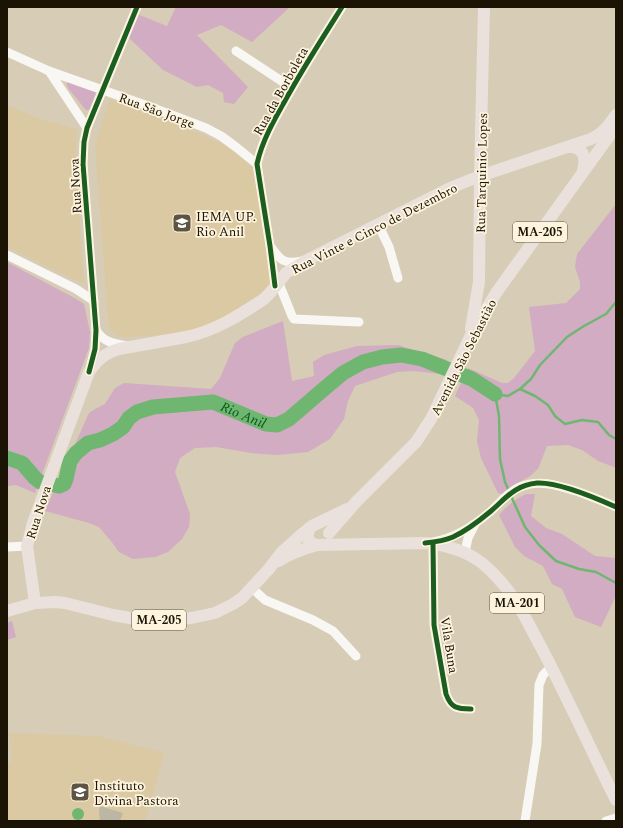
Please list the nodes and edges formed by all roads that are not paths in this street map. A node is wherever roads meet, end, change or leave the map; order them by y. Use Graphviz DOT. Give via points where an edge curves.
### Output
graph roads {
  1 [pos="137,7"];
  2 [pos="342,7"];
  3 [pos="484,7"];
  4 [pos="236,51"];
  5 [pos="7,52"];
  6 [pos="49,71"];
  7 [pos="292,88"];
  8 [pos="103,90"];
  9 [pos="616,115"];
  10 [pos="88,128"];
  11 [pos="611,128"];
  12 [pos="569,147"];
  13 [pos="257,164"];
  14 [pos="583,171"];
  15 [pos="480,176"];
  16 [pos="378,224"];
  17 [pos="270,246"];
  18 [pos="7,255"];
  19 [pos="307,260"];
  20 [pos="398,278"];
  21 [pos="480,282"];
  22 [pos="277,284"];
  23 [pos="496,293"];
  24 [pos="94,301"];
  25 [pos="359,322"];
  26 [pos="96,330"];
  27 [pos="470,338"];
  28 [pos="131,346"];
  29 [pos="89,372"];
  30 [pos="357,501"];
  31 [pos="616,507"];
  32 [pos="476,523"];
  33 [pos="312,526"];
  34 [pos="329,534"];
  35 [pos="430,543"];
  36 [pos="367,544"];
  37 [pos="318,545"];
  38 [pos="27,546"];
  39 [pos="7,547"];
  40 [pos="465,552"];
  41 [pos="268,570"];
  42 [pos="252,588"];
  43 [pos="35,604"];
  44 [pos="7,611"];
  45 [pos="356,656"];
  46 [pos="552,668"];
  47 [pos="471,708"];
  48 [pos="614,793"];
  49 [pos="616,818"];
  50 [pos="525,821"];
  51 [pos="606,821"];
  1 -- 8 [label="street, Rua Nova"];
  2 -- 7 [label="street, Rua da Borboleta"];
  3 -- 15 [label="main road, Rua Tarquinio Lopes"];
  4 -- 7 [label="street"];
  5 -- 6 [label="street, Rua São Jorge"];
  6 -- 8 [label="street, Rua São Jorge"];
  6 -- 10 [label="street"];
  7 -- 13 [label="street, Rua da Borboleta" via="262,145"];
  8 -- 10 [label="street, Rua Nova"];
  8 -- 13 [label="street, Rua São Jorge" via="206,128 221,136"];
  9 -- 11 [label="main road, Avenida São Sebastião / MA-205"];
  10 -- 24 [label="street, Rua Nova" via="84,142 84,164"];
  11 -- 12 [label="main road, Rua Vinte e Cinco de Dezembro" via="596,137"];
  11 -- 14 [label="main road, Avenida São Sebastião / MA-205"];
  12 -- 14 [label="main road" via="577,148 582,153"];
  12 -- 15 [label="main road, Rua Vinte e Cinco de Dezembro"];
  13 -- 17 [label="street, Rua da Borboleta"];
  14 -- 23 [label="main road, Avenida São Sebastião / MA-205"];
  15 -- 16 [label="main road, Rua Vinte e Cinco de Dezembro" via="441,192"];
  15 -- 21 [label="main road, Rua Tarquinio Lopes"];
  16 -- 19 [label="main road, Rua Vinte e Cinco de Dezembro"];
  16 -- 20 [label="street"];
  17 -- 19 [label="street" via="279,258 287,262"];
  17 -- 22 [label="street, Rua da Borboleta"];
  18 -- 24 [label="street"];
  19 -- 22 [label="main road, Rua Vinte e Cinco de Dezembro" via="286,273"];
  21 -- 23 [label="main road" via="484,292 490,295"];
  21 -- 27 [label="main road, Rua Tarquinio Lopes"];
  22 -- 25 [label="street, Rua da Borboleta" via="294,319"];
  22 -- 28 [label="main road, Rua Vinte e Cinco de Dezembro" via="264,299 214,328 191,336"];
  23 -- 27 [label="main road, Avenida São Sebastião / MA-205"];
  24 -- 26 [label="street, Rua Nova"];
  26 -- 28 [label="street, Rua Vinte e Cinco de Dezembro" via="108,342"];
  26 -- 29 [label="street, Rua Nova" via="95,349"];
  27 -- 30 [label="main road, Avenida São Sebastião / MA-205" via="431,419 416,442"];
  28 -- 29 [label="main road, Rua Vinte e Cinco de Dezembro" via="106,353"];
  29 -- 38 [label="main road, Rua Nova" via="38,505"];
  30 -- 33 [label="main road, Avenida São Sebastião / MA-205" via="344,511"];
  30 -- 34 [label="main road, Avenida São Sebastião / MA-205"];
  31 -- 32 [label="street" via="555,485 532,484 514,490"];
  32 -- 35 [label="street" via="453,537"];
  32 -- 40 [label="street" via="468,538"];
  33 -- 34 [label="main road" via="325,526"];
  33 -- 37 [label="main road" via="308,531 308,538 311,543"];
  33 -- 41 [label="main road, MA-205" via="289,545"];
  34 -- 36 [label="main road, MA-201" via="343,542"];
  34 -- 37 [label="main road, MA-205" via="326,541"];
  35 -- 36 [label="main road, MA-201"];
  35 -- 40 [label="main road, MA-201"];
  35 -- 47 [label="street, Vila Buna" via="434,625 446,694 453,706"];
  36 -- 37 [label="main road, MA-201"];
  37 -- 41 [label="main road, MA-205" via="287,556"];
  38 -- 39 [label="street"];
  38 -- 43 [label="main road, Rua Nova"];
  40 -- 46 [label="main road, MA-201" via="482,563 510,593 524,613"];
  41 -- 42 [label="main road, MA-205"];
  42 -- 43 [label="main road, MA-205" via="242,598 215,613 168,620 128,618 60,603"];
  42 -- 45 [label="street" via="265,600 333,631"];
  43 -- 44 [label="main road, MA-205"];
  46 -- 48 [label="main road, MA-201"];
  46 -- 50 [label="street" via="543,675 539,685 537,744"];
  49 -- 51 [label="street"];
}
